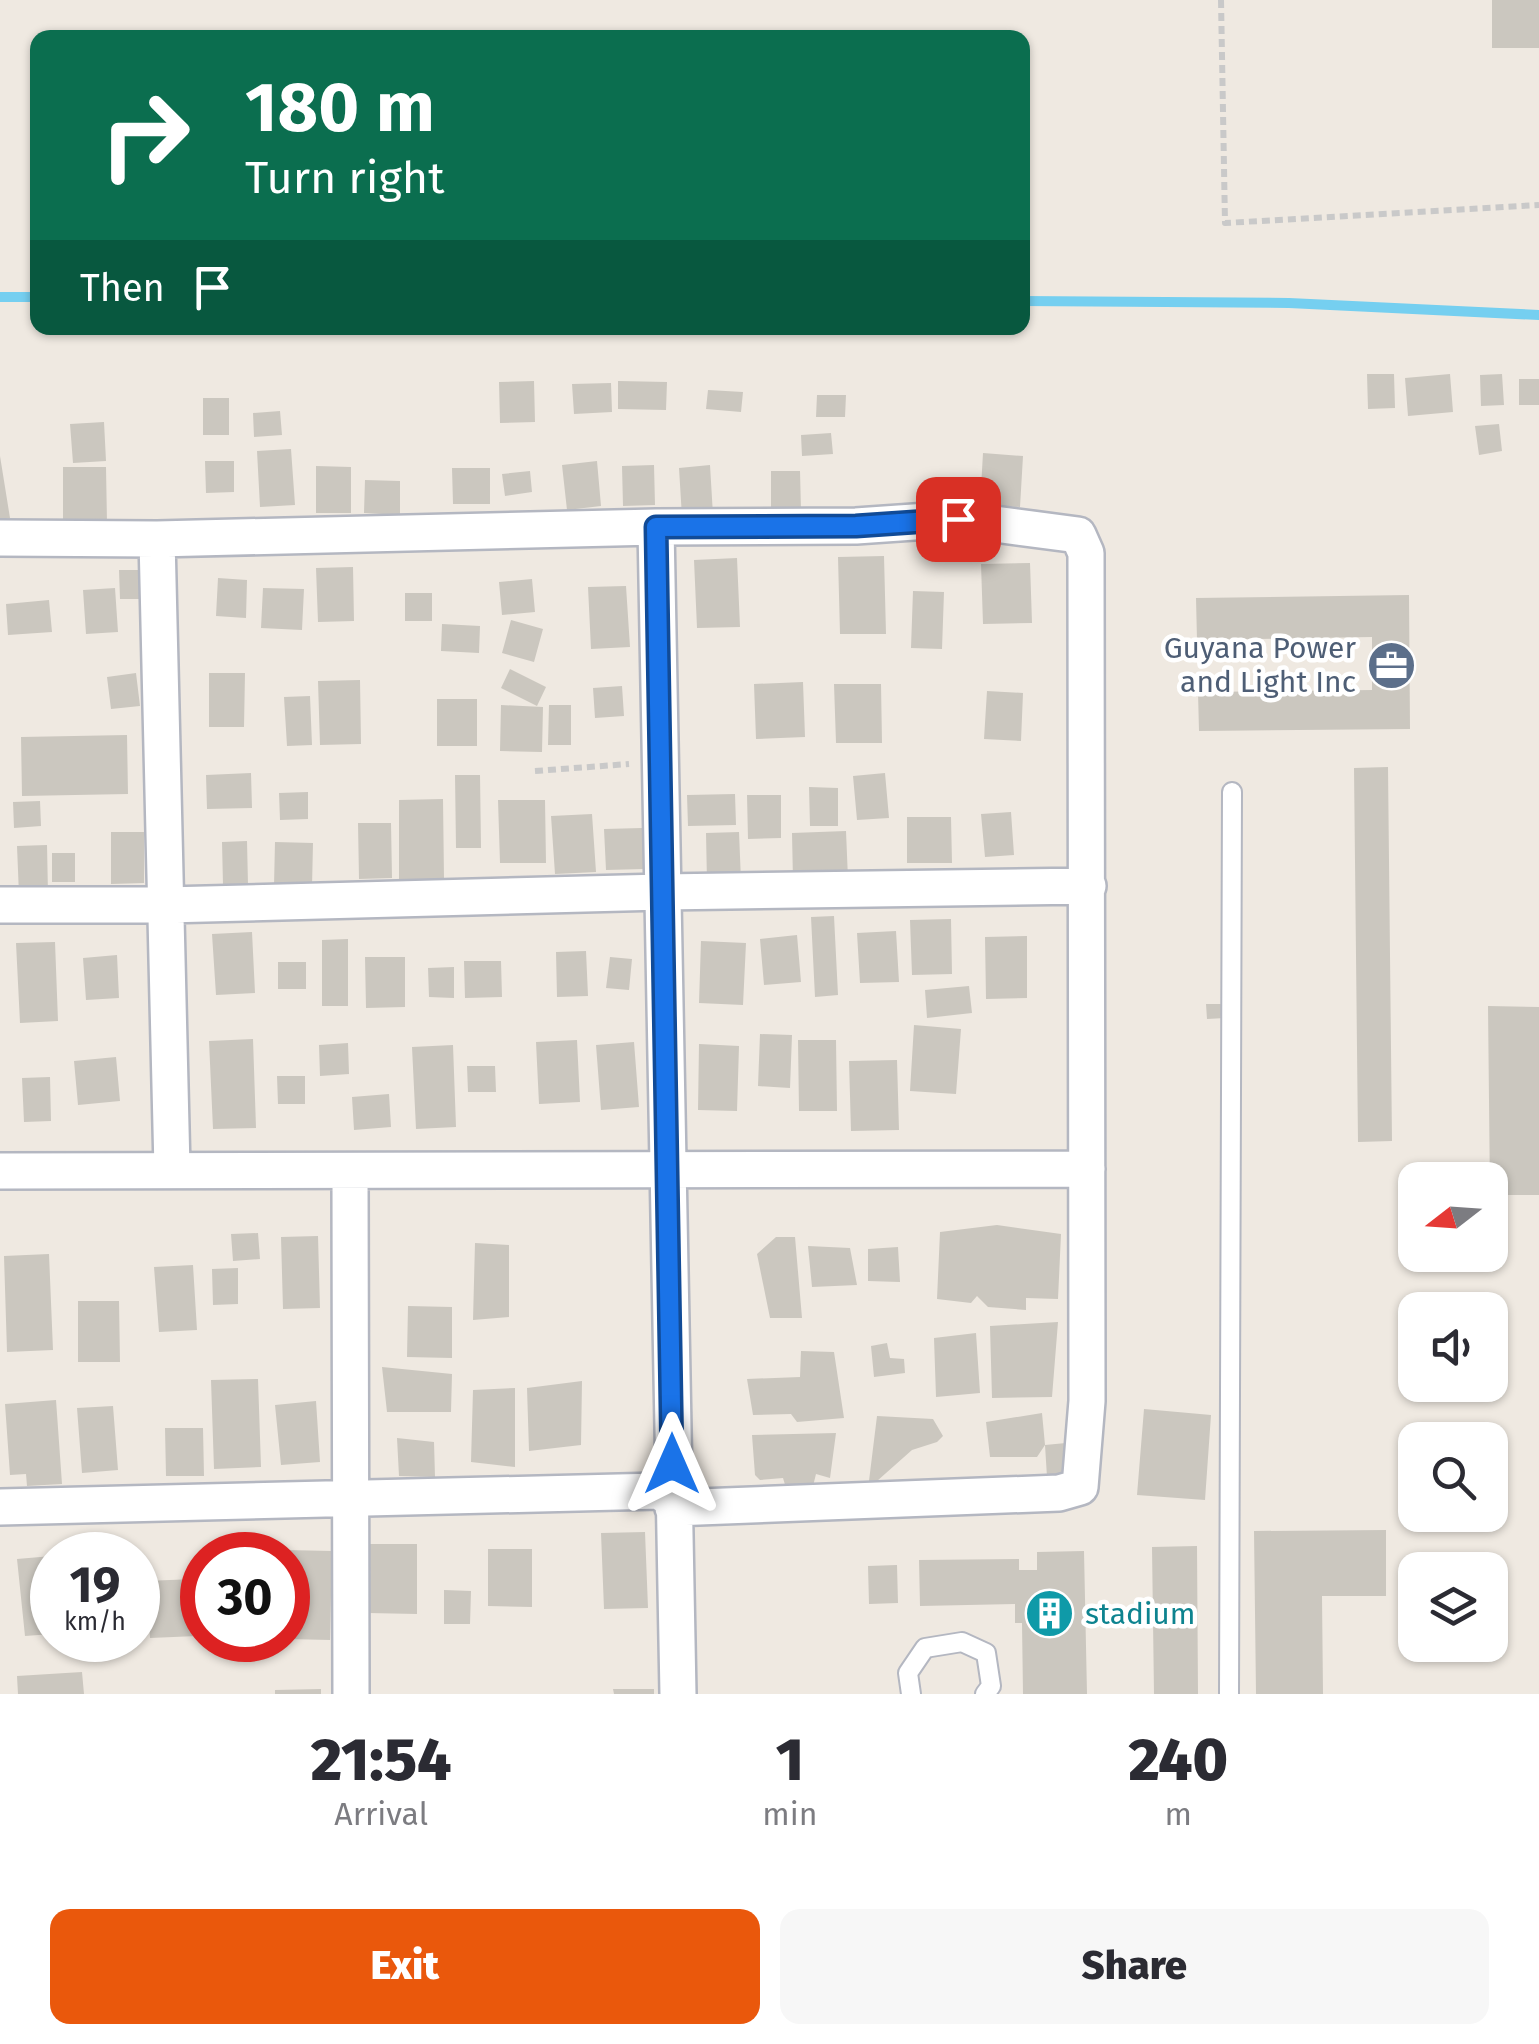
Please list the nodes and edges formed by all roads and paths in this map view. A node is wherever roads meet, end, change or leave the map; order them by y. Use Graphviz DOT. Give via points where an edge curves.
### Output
graph roads {
  1 [pos="1221,0"];
  2 [pos="1539,205"];
  3 [pos="656,527"];
  4 [pos="0,538"];
  5 [pos="157,539"];
  6 [pos="659,762"];
  7 [pos="535,771"];
  8 [pos="1232,792"];
  9 [pos="1088,886"];
  10 [pos="662,892"];
  11 [pos="0,905"];
  12 [pos="166,905"];
  13 [pos="1087,1168"];
  14 [pos="172,1169"];
  15 [pos="0,1170"];
  16 [pos="670,1171"];
  17 [pos="350,1172"];
  18 [pos="350,1500"];
  19 [pos="672,1504"];
  20 [pos="0,1507"];
  21 [pos="351,1694"];
  22 [pos="678,1694"];
  23 [pos="911,1694"];
  24 [pos="985,1694"];
  25 [pos="1229,1694"];
  1 -- 2 [label="path" via="1224,223"];
  3 -- 5 [label="street"];
  3 -- 6 [label="street"];
  3 -- 9 [label="street" via="958,519 1078,535 1086,553"];
  4 -- 5 [label="street"];
  5 -- 12 [label="street"];
  6 -- 7 [label="path"];
  6 -- 10 [label="street"];
  8 -- 25 [label="lane"];
  9 -- 10 [label="street"];
  9 -- 13 [label="street"];
  10 -- 12 [label="street"];
  10 -- 16 [label="street"];
  11 -- 12 [label="street"];
  12 -- 14 [label="street"];
  13 -- 16 [label="street"];
  13 -- 19 [label="street" via="1087,1401 1080,1487 1059,1493"];
  14 -- 15 [label="street"];
  14 -- 17 [label="street"];
  16 -- 17 [label="street"];
  16 -- 19 [label="street"];
  17 -- 18 [label="street"];
  18 -- 19 [label="street" via="659,1491"];
  18 -- 20 [label="street"];
  18 -- 21 [label="street"];
  19 -- 22 [label="street"];
  23 -- 24 [label="lane" via="908,1673 925,1648 962,1642 986,1653 991,1686"];
}
